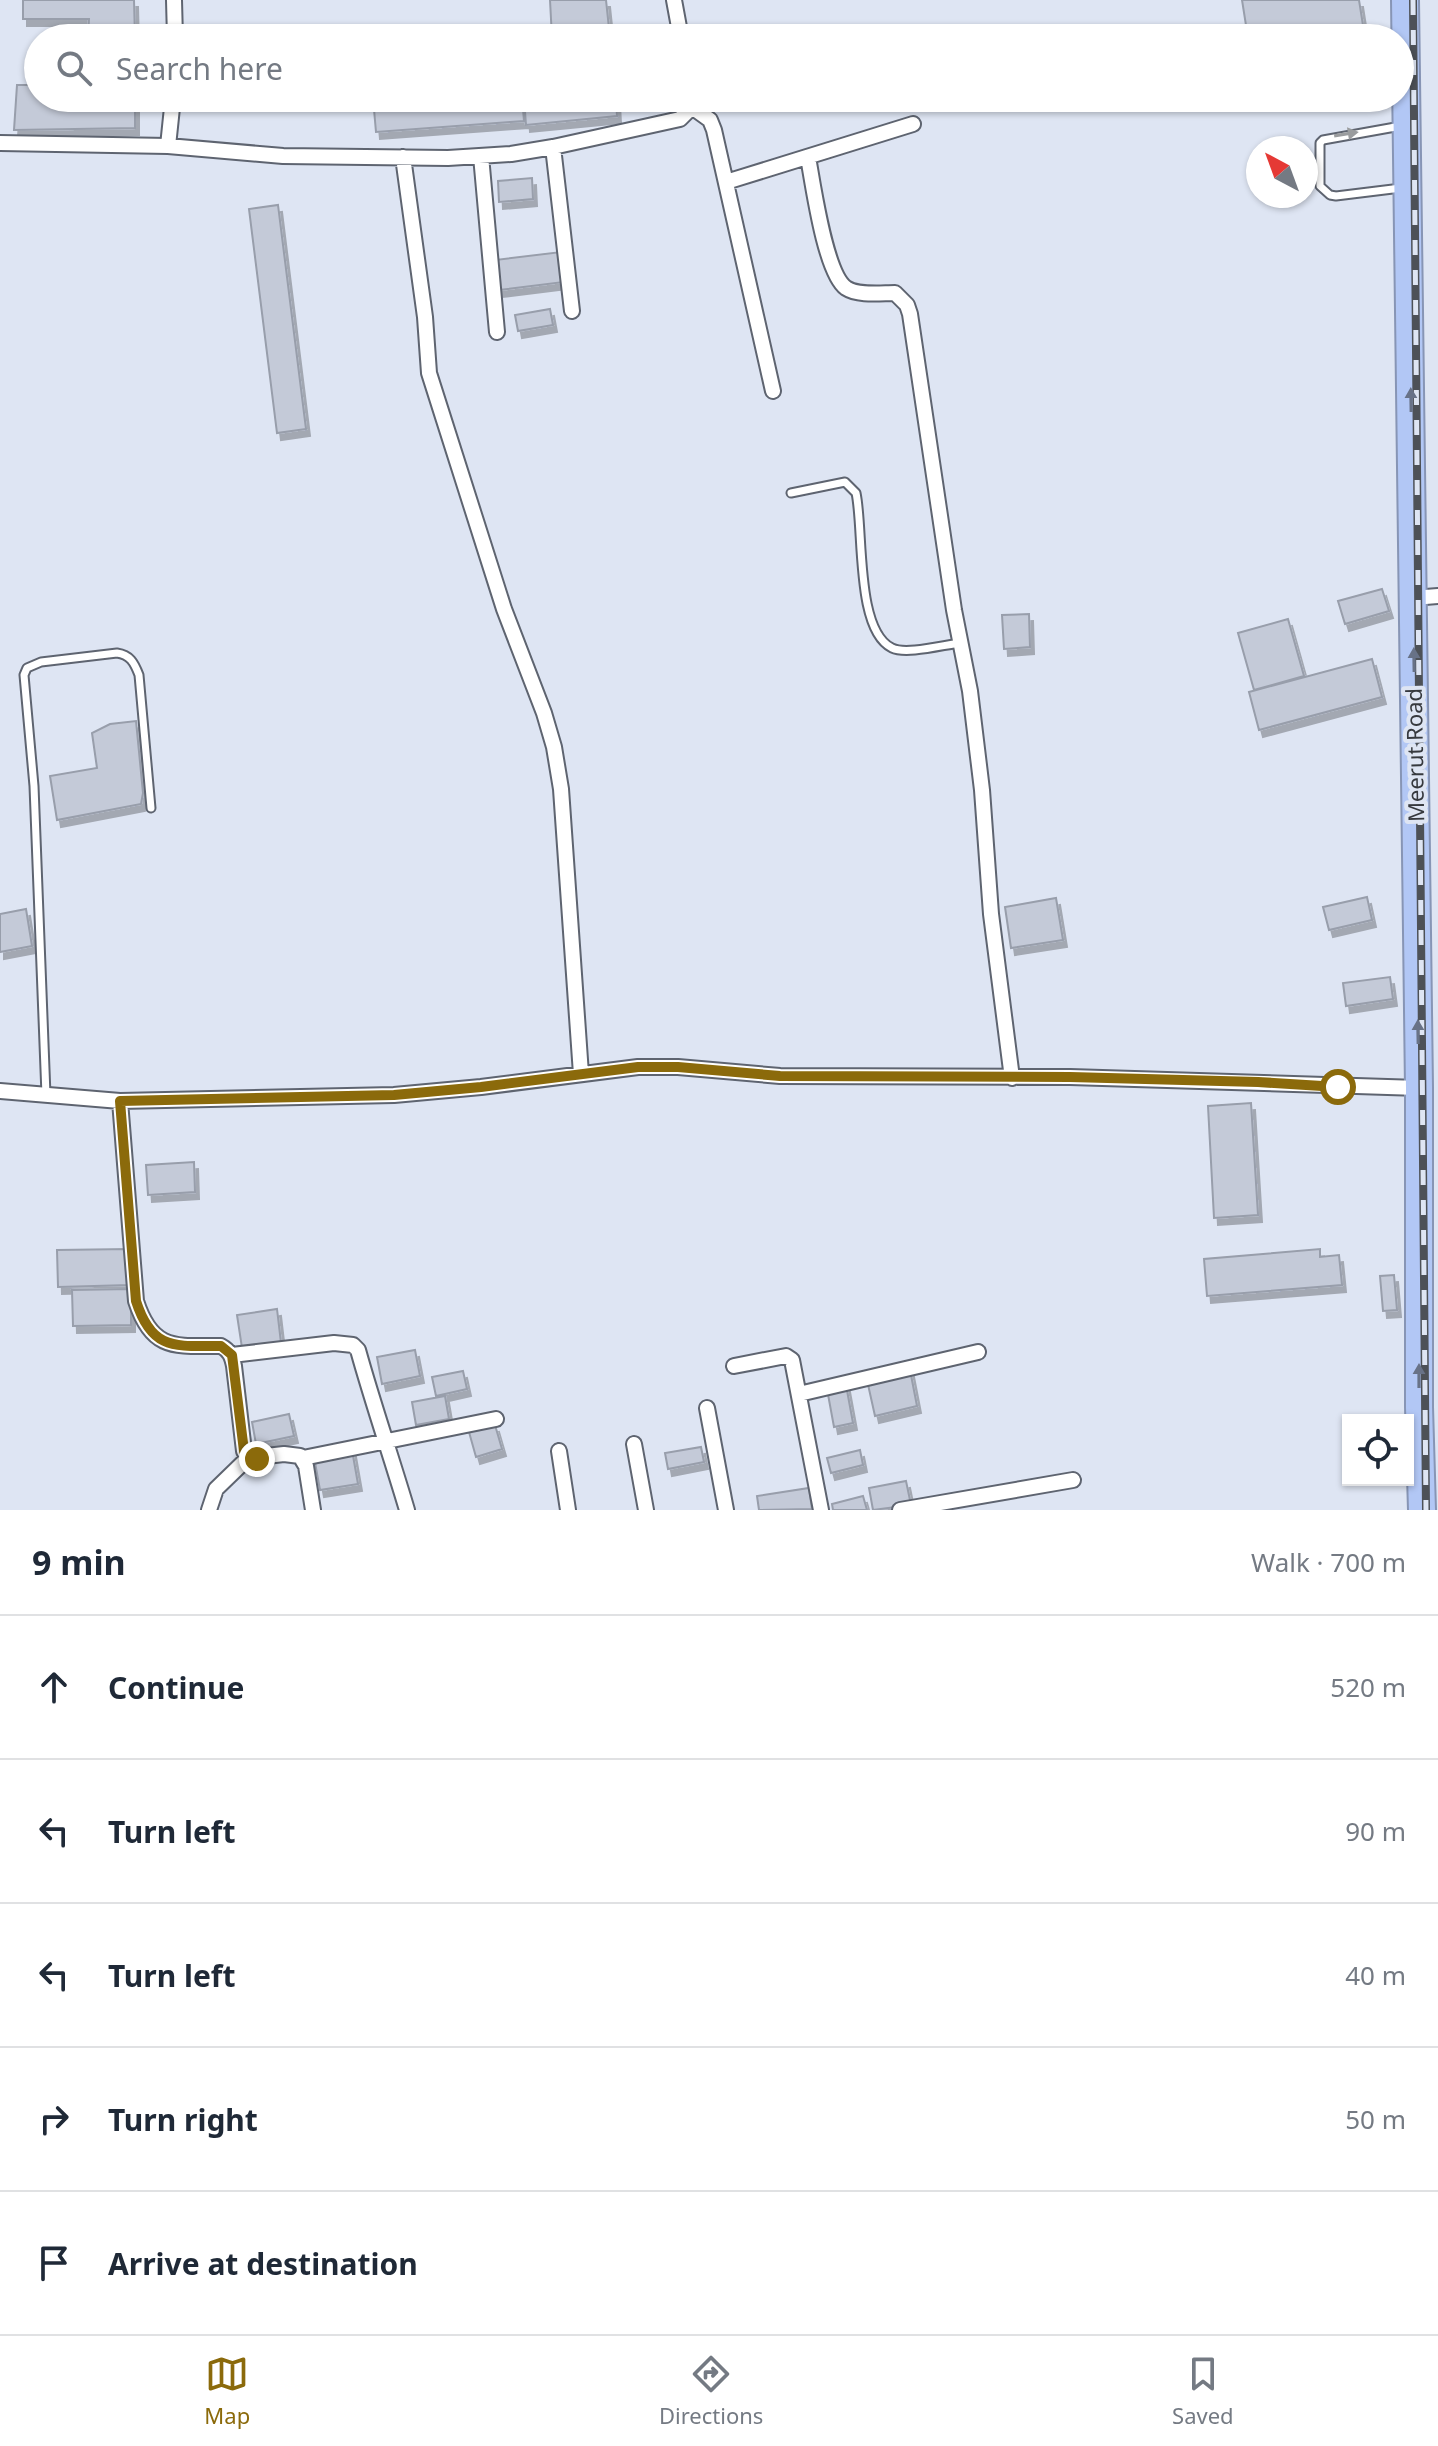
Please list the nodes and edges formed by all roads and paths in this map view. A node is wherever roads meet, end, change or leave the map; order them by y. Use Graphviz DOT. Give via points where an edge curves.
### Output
graph roads {
  1 [pos="174,0"];
  2 [pos="674,0"];
  3 [pos="1405,0"];
  4 [pos="175,24"];
  5 [pos="678,24"];
  6 [pos="1405,24"];
  7 [pos="172,112"];
  8 [pos="685,112"];
  9 [pos="702,112"];
  10 [pos="1407,112"];
  11 [pos="913,124"];
  12 [pos="1407,125"];
  13 [pos="0,143"];
  14 [pos="168,146"];
  15 [pos="553,147"];
  16 [pos="481,156"];
  17 [pos="403,157"];
  18 [pos="808,157"];
  19 [pos="726,182"];
  20 [pos="1408,187"];
  21 [pos="572,311"];
  22 [pos="497,332"];
  23 [pos="773,391"];
  24 [pos="791,493"];
  25 [pos="1426,597"];
  26 [pos="960,643"];
  27 [pos="151,808"];
  28 [pos="581,1074"];
  29 [pos="1012,1078"];
  30 [pos="1419,1088"];
  31 [pos="0,1091"];
  32 [pos="46,1095"];
  33 [pos="120,1101"];
  34 [pos="978,1352"];
  35 [pos="232,1355"];
  36 [pos="734,1366"];
  37 [pos="799,1394"];
  38 [pos="707,1408"];
  39 [pos="496,1419"];
  40 [pos="387,1440"];
  41 [pos="634,1444"];
  42 [pos="559,1451"];
  43 [pos="248,1458"];
  44 [pos="303,1458"];
  45 [pos="1073,1480"];
  46 [pos="209,1510"];
  47 [pos="313,1510"];
  48 [pos="407,1510"];
  49 [pos="568,1510"];
  50 [pos="646,1510"];
  51 [pos="726,1510"];
  52 [pos="821,1510"];
  53 [pos="900,1510"];
  54 [pos="1422,1510"];
  1 -- 4 [label="street"];
  2 -- 5 [label="street"];
  3 -- 6 [label="highway, Meerut Road"];
  7 -- 14 [label="street"];
  8 -- 15 [label="street" via="680,119"];
  9 -- 19 [label="street" via="714,130"];
  10 -- 12 [label="highway, Meerut Road"];
  11 -- 18 [label="street"];
  12 -- 20 [label="highway, Meerut Road"];
  20 -- 12 [label="lane, one-way" via="1336,196 1320,186 1323,140"];
  13 -- 14 [label="street"];
  14 -- 17 [label="street" via="283,156"];
  15 -- 16 [label="street"];
  15 -- 21 [label="street"];
  16 -- 17 [label="street"];
  16 -- 22 [label="street"];
  17 -- 28 [label="street" via="429,373 554,747"];
  18 -- 19 [label="street"];
  18 -- 26 [label="street" via="833,272 853,291 895,293 910,314"];
  19 -- 23 [label="street"];
  25 -- 20 [label="highway, Meerut Road, one-way"];
  24 -- 26 [label="lane" via="845,482 856,493 867,603 884,642 906,650"];
  30 -- 25 [label="highway, Meerut Road, one-way"];
  26 -- 29 [label="street" via="982,790"];
  27 -- 32 [label="lane" via="139,675 131,659 117,653 27,668"];
  28 -- 29 [label="street" via="678,1067 780,1076"];
  28 -- 33 [label="street" via="394,1095"];
  29 -- 30 [label="street"];
  54 -- 30 [label="highway, Meerut Road, one-way"];
  31 -- 32 [label="street"];
  32 -- 33 [label="street"];
  33 -- 35 [label="street" via="136,1301 142,1320 162,1342 221,1346"];
  34 -- 37 [label="street"];
  35 -- 40 [label="street" via="353,1345"];
  35 -- 43 [label="street"];
  36 -- 37 [label="street" via="790,1358"];
  37 -- 52 [label="street"];
  38 -- 51 [label="street"];
  39 -- 40 [label="street"];
  40 -- 44 [label="street"];
  40 -- 48 [label="street"];
  41 -- 50 [label="street"];
  42 -- 49 [label="street"];
  43 -- 44 [label="street" via="294,1453"];
  43 -- 46 [label="street" via="216,1489"];
  44 -- 47 [label="street"];
  45 -- 53 [label="street"];
}
